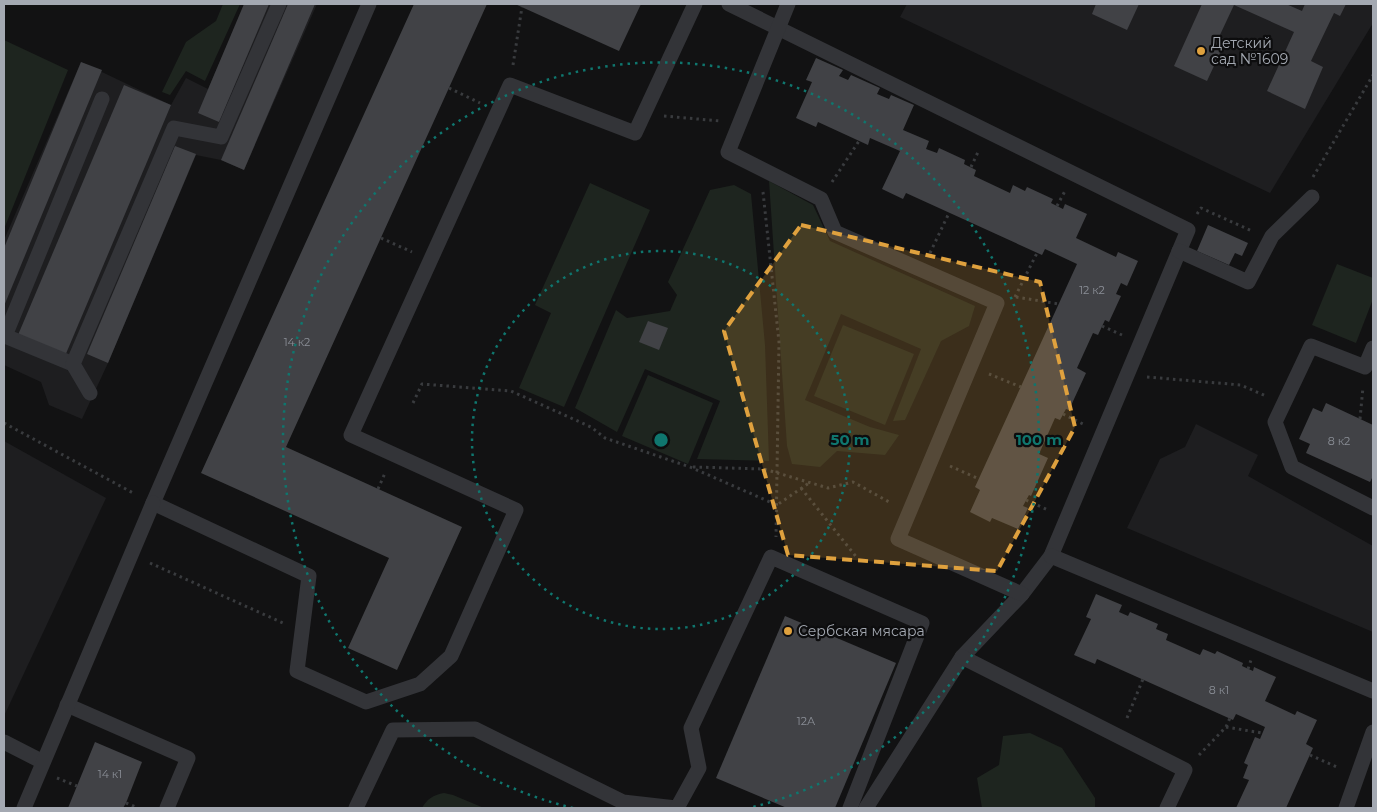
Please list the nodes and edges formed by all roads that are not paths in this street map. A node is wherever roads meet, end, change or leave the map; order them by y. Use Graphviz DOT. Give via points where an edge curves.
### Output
graph roads {
  1 [pos="279,4"];
  2 [pos="369,4"];
  3 [pos="695,4"];
  4 [pos="729,4"];
  5 [pos="788,4"];
  6 [pos="780,28"];
  7 [pos="102,99"];
  8 [pos="1311,190"];
  9 [pos="1179,251"];
  10 [pos="1373,348"];
  11 [pos="73,364"];
  12 [pos="90,393"];
  13 [pos="153,503"];
  14 [pos="1373,508"];
  15 [pos="1051,556"];
  16 [pos="1022,594"];
  17 [pos="962,657"];
  18 [pos="1373,691"];
  19 [pos="68,704"];
  20 [pos="1373,732"];
  21 [pos="4,742"];
  22 [pos="43,762"];
  23 [pos="24,808"];
  24 [pos="167,808"];
  25 [pos="356,808"];
  26 [pos="676,808"];
  27 [pos="850,808"];
  28 [pos="866,808"];
  29 [pos="1167,808"];
  30 [pos="1346,808"];
  1 -- 11 [label="lane" via="221,138 174,128"];
  2 -- 13 [label="lane"];
  3 -- 13 [label="lane" via="635,133 510,85 351,435 516,510 451,656 420,684 366,702 297,671 309,576"];
  4 -- 6 [label="lane"];
  5 -- 6 [label="lane"];
  6 -- 9 [label="lane" via="1188,230"];
  6 -- 16 [label="lane" via="728,152 821,199 835,232 997,304 898,539"];
  7 -- 11 [label="lane" via="5,336"];
  8 -- 9 [label="lane" via="1272,236 1248,282"];
  9 -- 15 [label="lane"];
  10 -- 14 [label="lane" via="1365,367 1311,346 1275,422 1292,467"];
  11 -- 12 [label="lane"];
  13 -- 19 [label="lane"];
  15 -- 16 [label="lane"];
  15 -- 18 [label="lane"];
  16 -- 17 [label="lane"];
  17 -- 28 [label="lane"];
  17 -- 29 [label="lane" via="1184,770"];
  19 -- 22 [label="lane"];
  19 -- 24 [label="lane" via="188,758"];
  20 -- 30 [label="lane"];
  21 -- 22 [label="lane"];
  22 -- 23 [label="lane"];
  25 -- 26 [label="lane" via="394,730 475,729 623,802"];
  26 -- 27 [label="lane" via="699,768 691,728 771,557 922,623"];
}
